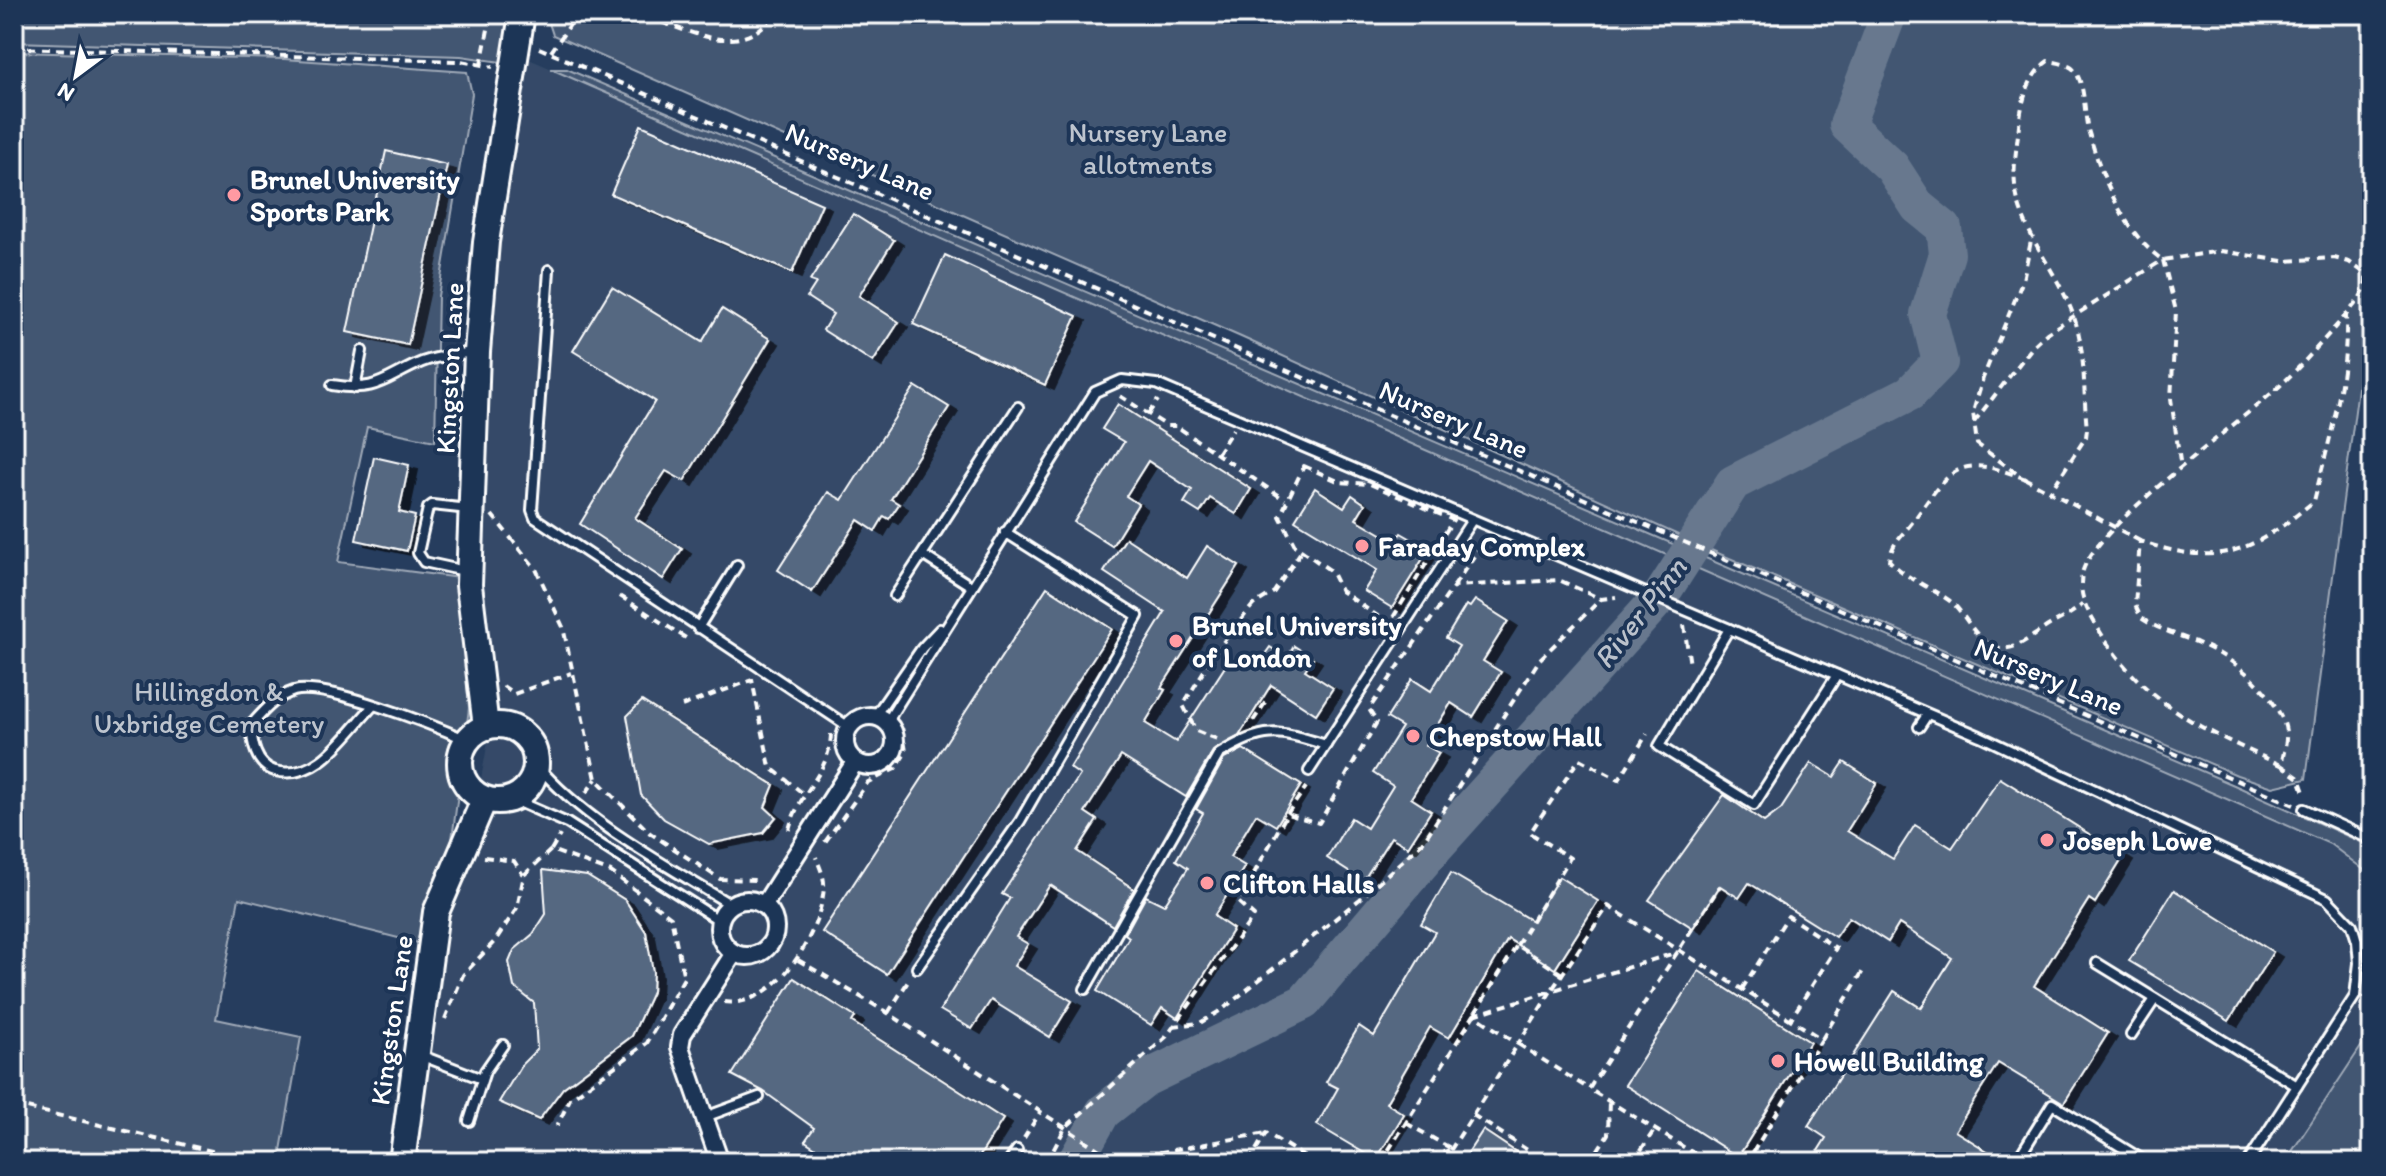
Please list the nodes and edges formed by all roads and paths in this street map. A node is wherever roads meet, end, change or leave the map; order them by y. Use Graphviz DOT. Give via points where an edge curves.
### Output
graph roads {
  1 [pos="491,14"];
  2 [pos="522,14"];
  3 [pos="584,14"];
  4 [pos="636,14"];
  5 [pos="774,14"];
  6 [pos="518,41"];
  7 [pos="14,48"];
  8 [pos="551,52"];
  9 [pos="481,65"];
  10 [pos="515,71"];
  11 [pos="2033,234"];
  12 [pos="2163,260"];
  13 [pos="549,270"];
  14 [pos="2346,315"];
  15 [pos="2074,316"];
  16 [pos="362,351"];
  17 [pos="477,352"];
  18 [pos="332,385"];
  19 [pos="355,388"];
  20 [pos="1113,392"];
  21 [pos="1161,396"];
  22 [pos="1018,407"];
  23 [pos="1148,414"];
  24 [pos="1974,422"];
  25 [pos="1235,427"];
  26 [pos="1217,454"];
  27 [pos="2181,468"];
  28 [pos="2026,479"];
  29 [pos="2050,492"];
  30 [pos="1285,500"];
  31 [pos="480,516"];
  32 [pos="1472,520"];
  33 [pos="2115,528"];
  34 [pos="1005,532"];
  35 [pos="1488,535"];
  36 [pos="2140,541"];
  37 [pos="1302,550"];
  38 [pos="924,556"];
  39 [pos="737,565"];
  40 [pos="470,571"];
  41 [pos="971,586"];
  42 [pos="1454,586"];
  43 [pos="1631,591"];
  44 [pos="620,596"];
  45 [pos="895,596"];
  46 [pos="1601,599"];
  47 [pos="2083,604"];
  48 [pos="1682,614"];
  49 [pos="952,617"];
  50 [pos="698,628"];
  51 [pos="1729,629"];
  52 [pos="699,647"];
  53 [pos="1696,654"];
  54 [pos="1690,665"];
  55 [pos="572,672"];
  56 [pos="739,672"];
  57 [pos="1837,675"];
  58 [pos="1682,678"];
  59 [pos="752,680"];
  60 [pos="496,681"];
  61 [pos="765,689"];
  62 [pos="1267,700"];
  63 [pos="373,706"];
  64 [pos="682,706"];
  65 [pos="1927,715"];
  66 [pos="888,720"];
  67 [pos="1253,721"];
  68 [pos="819,722"];
  69 [pos="1268,723"];
  70 [pos="849,727"];
  71 [pos="1919,727"];
  72 [pos="1244,728"];
  73 [pos="1650,729"];
  74 [pos="476,733"];
  75 [pos="1980,736"];
  76 [pos="1225,742"];
  77 [pos="1326,745"];
  78 [pos="1975,746"];
  79 [pos="855,762"];
  80 [pos="536,764"];
  81 [pos="2281,765"];
  82 [pos="1309,771"];
  83 [pos="596,779"];
  84 [pos="1306,787"];
  85 [pos="585,795"];
  86 [pos="805,795"];
  87 [pos="512,799"];
  88 [pos="484,800"];
  89 [pos="2304,809"];
  90 [pos="1287,814"];
  91 [pos="561,833"];
  92 [pos="2372,840"];
  93 [pos="782,843"];
  94 [pos="820,844"];
  95 [pos="812,846"];
  96 [pos="551,850"];
  97 [pos="478,860"];
  98 [pos="524,875"];
  99 [pos="762,880"];
  100 [pos="1720,886"];
  101 [pos="731,905"];
  102 [pos="764,905"];
  103 [pos="720,921"];
  104 [pos="1517,945"];
  105 [pos="1679,952"];
  106 [pos="734,953"];
  107 [pos="798,960"];
  108 [pos="2097,963"];
  109 [pos="917,968"];
  110 [pos="1863,971"];
  111 [pos="1562,974"];
  112 [pos="904,988"];
  113 [pos="1085,989"];
  114 [pos="1741,990"];
  115 [pos="1551,991"];
  116 [pos="2155,999"];
  117 [pos="713,1001"];
  118 [pos="888,1013"];
  119 [pos="1474,1015"];
  120 [pos="1790,1020"];
  121 [pos="1173,1026"];
  122 [pos="2131,1035"];
  123 [pos="1822,1039"];
  124 [pos="1518,1044"];
  125 [pos="503,1045"];
  126 [pos="424,1055"];
  127 [pos="482,1079"];
  128 [pos="2297,1086"];
  129 [pos="1589,1089"];
  130 [pos="759,1097"];
  131 [pos="1609,1101"];
  132 [pos="14,1105"];
  133 [pos="1041,1111"];
  134 [pos="1473,1115"];
  135 [pos="704,1117"];
  136 [pos="469,1121"];
  137 [pos="1406,1123"];
  138 [pos="557,1126"];
  139 [pos="1065,1128"];
  140 [pos="1655,1129"];
  141 [pos="1266,1133"];
  142 [pos="1452,1149"];
  143 [pos="1017,1150"];
  144 [pos="1117,1161"];
  145 [pos="259,1162"];
  146 [pos="402,1162"];
  147 [pos="720,1162"];
  148 [pos="1009,1162"];
  149 [pos="1047,1162"];
  150 [pos="1249,1162"];
  151 [pos="1313,1162"];
  152 [pos="1381,1162"];
  153 [pos="1417,1162"];
  154 [pos="1443,1162"];
  155 [pos="1546,1162"];
  156 [pos="1590,1162"];
  157 [pos="1633,1162"];
  158 [pos="1708,1162"];
  159 [pos="1747,1162"];
  160 [pos="2016,1162"];
  161 [pos="2146,1162"];
  162 [pos="2248,1162"];
  1 -- 9 [label="path"];
  2 -- 6 [label="street, Kingston Lane"];
  3 -- 8 [label="path" via="574,19"];
  4 -- 5 [label="path" via="726,41 747,38"];
  6 -- 8 [label="path, Nursery Lane"];
  6 -- 10 [label="street, Kingston Lane"];
  7 -- 9 [label="path"];
  8 -- 89 [label="path, Nursery Lane"];
  9 -- 10 [label="path"];
  10 -- 17 [label="street, Kingston Lane" via="486,242"];
  11 -- 12 [label="path" via="2016,193 2014,171 2021,109 2030,82 2048,61 2072,68 2081,82 2088,133 2117,203 2152,253"];
  11 -- 15 [label="path"];
  11 -- 24 [label="path" via="2023,280 1983,378"];
  12 -- 14 [label="path" via="2221,251 2283,261 2349,262 2366,274 2367,283"];
  12 -- 15 [label="path"];
  12 -- 27 [label="path" via="2176,311 2171,399"];
  13 -- 50 [label="lane" via="533,515"];
  14 -- 27 [label="path" via="2284,383"];
  14 -- 36 [label="path" via="2335,422 2314,501 2231,554 2188,554"];
  15 -- 24 [label="path" via="2034,345"];
  15 -- 29 [label="path" via="2081,341 2086,437"];
  16 -- 19 [label="lane"];
  17 -- 19 [label="lane" via="425,360 379,386"];
  17 -- 31 [label="street, Kingston Lane"];
  18 -- 19 [label="lane"];
  20 -- 23 [label="path"];
  21 -- 23 [label="path"];
  22 -- 38 [label="lane"];
  23 -- 26 [label="path"];
  24 -- 28 [label="path" via="1977,444"];
  25 -- 26 [label="path"];
  26 -- 30 [label="path"];
  27 -- 33 [label="path"];
  28 -- 29 [label="path"];
  28 -- 47 [label="path" via="1991,466 1959,469 1938,483 1893,543 1889,560 1902,575 1953,603 1987,643 2002,649 2022,645"];
  29 -- 33 [label="path"];
  30 -- 37 [label="path" via="1280,516"];
  30 -- 37 [label="path" via="1304,466 1340,482 1370,484 1453,520 1389,624 1341,591 1331,571"];
  31 -- 40 [label="street, Kingston Lane"];
  31 -- 40 [label="lane" via="432,505 418,553 424,562"];
  31 -- 55 [label="path" via="486,507 536,569 563,627"];
  32 -- 34 [label="lane" via="1156,384 1131,379 1095,392"];
  32 -- 43 [label="lane"];
  32 -- 77 [label="lane"];
  33 -- 36 [label="path"];
  33 -- 47 [label="path" via="2094,548 2082,573"];
  34 -- 41 [label="lane"];
  34 -- 109 [label="lane" via="1138,616 1020,821"];
  35 -- 42 [label="path"];
  36 -- 81 [label="path" via="2135,605 2141,618 2201,644 2245,672 2284,723 2287,742"];
  37 -- 76 [label="path" via="1274,592 1253,605 1216,651 1183,705 1196,731"];
  38 -- 41 [label="lane"];
  38 -- 45 [label="lane"];
  39 -- 50 [label="lane"];
  40 -- 74 [label="street, Kingston Lane"];
  41 -- 49 [label="lane"];
  42 -- 46 [label="path" via="1559,580"];
  42 -- 90 [label="path" via="1369,709 1377,722 1319,823"];
  43 -- 46 [label="path"];
  43 -- 48 [label="lane"];
  44 -- 52 [label="path"];
  46 -- 121 [label="path" via="1540,659 1423,842 1223,1009 1200,1023"];
  47 -- 81 [label="path" via="2117,659 2149,694 2184,719"];
  48 -- 51 [label="lane"];
  48 -- 54 [label="path"];
  49 -- 66 [label="lane"];
  49 -- 66 [label="lane" via="922,648"];
  50 -- 70 [label="lane"];
  51 -- 57 [label="lane"];
  51 -- 57 [label="lane" via="1659,746 1754,805"];
  53 -- 54 [label="path"];
  54 -- 58 [label="path"];
  55 -- 60 [label="path" via="514,694"];
  55 -- 83 [label="path"];
  56 -- 59 [label="path"];
  57 -- 65 [label="lane"];
  59 -- 61 [label="path"];
  59 -- 64 [label="path"];
  59 -- 86 [label="path" via="770,767"];
  62 -- 67 [label="path"];
  63 -- 63 [label="lane" via="296,690 273,700 251,725 252,749 270,770 296,775 317,765"];
  63 -- 74 [label="lane"];
  65 -- 71 [label="lane"];
  65 -- 75 [label="lane"];
  66 -- 70 [label="street" via="856,719"];
  66 -- 79 [label="street" via="895,739 888,759 875,766"];
  66 -- 94 [label="path" via="906,752 895,769 868,782 828,842"];
  67 -- 69 [label="path"];
  67 -- 72 [label="path"];
  68 -- 86 [label="path" via="832,731 829,759"];
  70 -- 79 [label="street" via="846,749"];
  73 -- 104 [label="path" via="1619,780 1579,759 1530,833 1570,858"];
  74 -- 80 [label="street" via="498,725 521,732"];
  74 -- 88 [label="street, Kingston Lane" via="459,762 465,785"];
  75 -- 78 [label="lane"];
  75 -- 128 [label="lane" via="2181,827 2327,899 2342,912 2357,941 2355,996"];
  77 -- 82 [label="lane"];
  77 -- 113 [label="lane" via="1278,731 1245,738 1219,754"];
  79 -- 102 [label="street"];
  80 -- 87 [label="street" via="530,785"];
  80 -- 101 [label="lane" via="604,823"];
  81 -- 89 [label="path" via="2299,778 2306,795"];
  83 -- 85 [label="path"];
  83 -- 99 [label="path" via="650,833 720,879"];
  84 -- 90 [label="path"];
  86 -- 93 [label="path"];
  87 -- 88 [label="street"];
  87 -- 103 [label="lane" via="567,823"];
  88 -- 126 [label="street, Kingston Lane" via="436,912"];
  89 -- 92 [label="lane"];
  90 -- 121 [label="path" via="1238,902 1254,916"];
  91 -- 96 [label="path"];
  95 -- 107 [label="path" via="825,884 818,922"];
  96 -- 98 [label="path"];
  96 -- 138 [label="path" via="611,872 671,917 684,978 647,1043 570,1099"];
  97 -- 98 [label="path" via="485,856 514,861"];
  98 -- 126 [label="path" via="517,908 463,975"];
  100 -- 105 [label="path"];
  101 -- 102 [label="street" via="748,899"];
  101 -- 103 [label="street"];
  102 -- 106 [label="street" via="775,920 771,944 753,956"];
  103 -- 106 [label="street" via="721,940"];
  104 -- 111 [label="path"];
  104 -- 119 [label="path"];
  105 -- 111 [label="path" via="1608,906"];
  105 -- 114 [label="path"];
  105 -- 115 [label="path"];
  105 -- 129 [label="path"];
  106 -- 135 [label="street" via="682,1035 680,1047"];
  107 -- 117 [label="path" via="764,992 735,1004"];
  107 -- 118 [label="path"];
  108 -- 116 [label="lane"];
  110 -- 123 [label="path"];
  111 -- 115 [label="path"];
  112 -- 118 [label="path"];
  114 -- 120 [label="path"];
  114 -- 120 [label="path" via="1788,916 1836,948"];
  115 -- 119 [label="path"];
  115 -- 124 [label="path"];
  116 -- 122 [label="lane"];
  116 -- 128 [label="lane"];
  118 -- 133 [label="path"];
  119 -- 124 [label="path"];
  119 -- 137 [label="path"];
  120 -- 123 [label="path"];
  121 -- 139 [label="path"];
  123 -- 159 [label="path"];
  124 -- 129 [label="path"];
  124 -- 134 [label="path"];
  125 -- 127 [label="lane"];
  126 -- 127 [label="lane"];
  126 -- 146 [label="street, Kingston Lane"];
  127 -- 136 [label="lane"];
  128 -- 162 [label="lane"];
  129 -- 131 [label="path"];
  130 -- 135 [label="lane"];
  131 -- 140 [label="path"];
  131 -- 156 [label="path" via="1608,1134"];
  132 -- 145 [label="path"];
  133 -- 139 [label="path"];
  133 -- 143 [label="path"];
  134 -- 142 [label="path"];
  134 -- 155 [label="path"];
  135 -- 147 [label="street"];
  137 -- 142 [label="path"];
  137 -- 152 [label="path"];
  139 -- 144 [label="path"];
  139 -- 149 [label="path"];
  140 -- 157 [label="path"];
  140 -- 158 [label="path"];
  141 -- 144 [label="path"];
  141 -- 150 [label="path"];
  141 -- 151 [label="path"];
  142 -- 153 [label="path"];
  142 -- 154 [label="path"];
  143 -- 148 [label="lane"];
  160 -- 161 [label="lane" via="2052,1104"];
}
